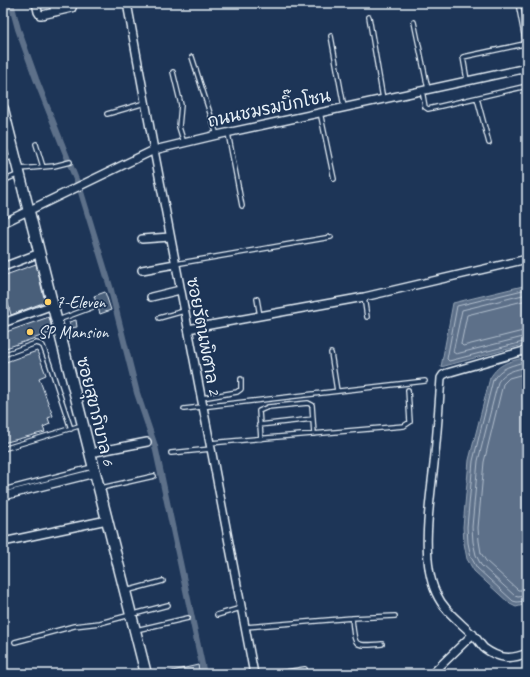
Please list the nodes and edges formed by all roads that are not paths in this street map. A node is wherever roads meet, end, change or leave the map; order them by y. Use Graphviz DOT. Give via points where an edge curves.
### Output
graph roads {
  1 [pos="36,3"];
  2 [pos="53,3"];
  3 [pos="73,3"];
  4 [pos="127,3"];
  5 [pos="518,3"];
  6 [pos="55,12"];
  7 [pos="369,17"];
  8 [pos="414,22"];
  9 [pos="331,36"];
  10 [pos="192,57"];
  11 [pos="527,68"];
  12 [pos="173,72"];
  13 [pos="467,80"];
  14 [pos="527,86"];
  15 [pos="425,89"];
  16 [pos="477,98"];
  17 [pos="383,99"];
  18 [pos="146,102"];
  19 [pos="344,107"];
  20 [pos="3,109"];
  21 [pos="320,112"];
  22 [pos="107,114"];
  23 [pos="6,131"];
  24 [pos="228,133"];
  25 [pos="217,135"];
  26 [pos="184,143"];
  27 [pos="36,144"];
  28 [pos="489,144"];
  29 [pos="154,150"];
  30 [pos="15,156"];
  31 [pos="3,160"];
  32 [pos="70,162"];
  33 [pos="43,167"];
  34 [pos="19,172"];
  35 [pos="334,178"];
  36 [pos="3,181"];
  37 [pos="242,206"];
  38 [pos="29,210"];
  39 [pos="3,223"];
  40 [pos="170,237"];
  41 [pos="331,237"];
  42 [pos="142,239"];
  43 [pos="40,253"];
  44 [pos="527,260"];
  45 [pos="175,264"];
  46 [pos="3,267"];
  47 [pos="142,270"];
  48 [pos="180,290"];
  49 [pos="151,297"];
  50 [pos="364,297"];
  51 [pos="257,299"];
  52 [pos="53,306"];
  53 [pos="93,307"];
  54 [pos="184,311"];
  55 [pos="260,316"];
  56 [pos="367,317"];
  57 [pos="159,318"];
  58 [pos="57,320"];
  59 [pos="3,324"];
  60 [pos="188,329"];
  61 [pos="527,350"];
  62 [pos="331,353"];
  63 [pos="3,355"];
  64 [pos="241,379"];
  65 [pos="425,381"];
  66 [pos="408,390"];
  67 [pos="336,392"];
  68 [pos="201,398"];
  69 [pos="202,406"];
  70 [pos="184,409"];
  71 [pos="313,419"];
  72 [pos="83,425"];
  73 [pos="259,425"];
  74 [pos="71,429"];
  75 [pos="314,434"];
  76 [pos="261,439"];
  77 [pos="147,442"];
  78 [pos="210,446"];
  79 [pos="3,449"];
  80 [pos="90,453"];
  81 [pos="171,453"];
  82 [pos="94,470"];
  83 [pos="154,476"];
  84 [pos="99,489"];
  85 [pos="3,490"];
  86 [pos="3,496"];
  87 [pos="107,520"];
  88 [pos="3,542"];
  89 [pos="163,581"];
  90 [pos="125,591"];
  91 [pos="168,605"];
  92 [pos="241,608"];
  93 [pos="131,614"];
  94 [pos="217,615"];
  95 [pos="395,616"];
  96 [pos="188,618"];
  97 [pos="352,618"];
  98 [pos="245,627"];
  99 [pos="135,630"];
  100 [pos="473,634"];
  101 [pos="15,642"];
  102 [pos="382,644"];
  103 [pos="527,653"];
  104 [pos="305,669"];
  105 [pos="146,674"];
  106 [pos="254,674"];
  107 [pos="273,674"];
  108 [pos="432,674"];
  1 -- 6 [label="street" via="40,15"];
  2 -- 6 [label="street"];
  3 -- 6 [label="street" via="72,8"];
  4 -- 18 [label="street, ซอยรัตนพิศาล 2"];
  5 -- 13 [label="lane" via="524,44 463,57"];
  7 -- 17 [label="lane"];
  8 -- 15 [label="lane"];
  9 -- 19 [label="lane"];
  10 -- 25 [label="lane"];
  11 -- 13 [label="street, ถนนชมรมบิ๊กโซน"];
  12 -- 26 [label="lane" via="181,105 179,127"];
  13 -- 15 [label="street, ถนนชมรมบิ๊กโซน"];
  14 -- 16 [label="lane"];
  15 -- 16 [label="lane" via="425,107 428,109"];
  15 -- 17 [label="street, ถนนชมรมบิ๊กโซน"];
  16 -- 28 [label="lane"];
  17 -- 19 [label="street, ถนนชมรมบิ๊กโซน"];
  18 -- 22 [label="lane"];
  18 -- 29 [label="street, ซอยรัตนพิศาล 2"];
  19 -- 21 [label="street, ถนนชมรมบิ๊กโซน"];
  20 -- 23 [label="street, ซอยสุขาภิบาล 6"];
  21 -- 24 [label="street, ถนนชมรมบิ๊กโซน"];
  21 -- 35 [label="lane"];
  23 -- 30 [label="street, ซอยสุขาภิบาล 6"];
  24 -- 25 [label="street, ถนนชมรมบิ๊กโซน"];
  24 -- 37 [label="lane"];
  25 -- 26 [label="street, ถนนชมรมบิ๊กโซน"];
  26 -- 29 [label="street, ถนนชมรมบิ๊กโซน"];
  27 -- 33 [label="lane"];
  29 -- 38 [label="street, ถนนชมรมบิ๊กโซน"];
  29 -- 40 [label="street, ซอยรัตนพิศาล 2"];
  30 -- 31 [label="lane"];
  30 -- 34 [label="street, ซอยสุขาภิบาล 6"];
  32 -- 33 [label="lane"];
  33 -- 34 [label="lane"];
  34 -- 36 [label="lane"];
  34 -- 38 [label="street, ซอยสุขาภิบาล 6"];
  38 -- 39 [label="street, ถนนชมรมบิ๊กโซน"];
  38 -- 43 [label="street, ซอยสุขาภิบาล 6"];
  40 -- 42 [label="street"];
  40 -- 45 [label="street, ซอยรัตนพิศาล 2"];
  41 -- 45 [label="lane"];
  43 -- 46 [label="street"];
  43 -- 52 [label="street, ซอยสุขาภิบาล 6"];
  44 -- 50 [label="street"];
  45 -- 47 [label="street"];
  45 -- 48 [label="street, ซอยรัตนพิศาล 2"];
  48 -- 49 [label="street"];
  48 -- 54 [label="street, ซอยรัตนพิศาล 2"];
  50 -- 55 [label="street"];
  50 -- 56 [label="lane"];
  51 -- 55 [label="lane"];
  52 -- 58 [label="street, ซอยสุขาภิบาล 6"];
  52 -- 59 [label="street"];
  53 -- 58 [label="lane"];
  54 -- 57 [label="lane"];
  54 -- 60 [label="street, ซอยรัตนพิศาล 2"];
  55 -- 60 [label="street"];
  58 -- 72 [label="street, ซอยสุขาภิบาล 6"];
  60 -- 68 [label="street, ซอยรัตนพิศาล 2"];
  61 -- 100 [label="street" via="447,373 441,378 428,540 429,571 436,594 452,616"];
  62 -- 67 [label="lane"];
  63 -- 74 [label="lane" via="36,343 43,346"];
  64 -- 68 [label="lane" via="241,389 237,392"];
  65 -- 67 [label="lane"];
  66 -- 75 [label="lane" via="408,425"];
  67 -- 69 [label="lane"];
  68 -- 69 [label="street, ซอยรัตนพิศาล 2"];
  69 -- 70 [label="lane"];
  69 -- 78 [label="street, ซอยรัตนพิศาล 2"];
  71 -- 73 [label="lane"];
  71 -- 73 [label="lane" via="312,405 308,403 273,406 259,411"];
  71 -- 75 [label="lane"];
  72 -- 74 [label="lane"];
  72 -- 80 [label="street, ซอยสุขาภิบาล 6"];
  73 -- 76 [label="lane"];
  74 -- 79 [label="lane"];
  75 -- 76 [label="lane"];
  76 -- 78 [label="lane"];
  77 -- 80 [label="street"];
  78 -- 81 [label="lane"];
  78 -- 92 [label="street, ซอยรัตนพิศาล 2"];
  80 -- 82 [label="street, ซอยสุขาภิบาล 6"];
  82 -- 84 [label="street, ซอยสุขาภิบาล 6"];
  82 -- 85 [label="lane"];
  82 -- 86 [label="street"];
  83 -- 84 [label="lane"];
  84 -- 87 [label="street, ซอยสุขาภิบาล 6"];
  87 -- 88 [label="street"];
  87 -- 90 [label="street, ซอยสุขาภิบาล 6"];
  89 -- 90 [label="lane"];
  90 -- 93 [label="street, ซอยสุขาภิบาล 6"];
  91 -- 93 [label="lane"];
  92 -- 94 [label="lane"];
  92 -- 98 [label="street, ซอยรัตนพิศาล 2"];
  93 -- 99 [label="street, ซอยสุขาภิบาล 6"];
  93 -- 101 [label="lane"];
  95 -- 97 [label="lane"];
  96 -- 99 [label="lane"];
  97 -- 98 [label="lane"];
  97 -- 102 [label="lane" via="355,642 362,645"];
  98 -- 106 [label="street, ซอยรัตนพิศาล 2"];
  99 -- 105 [label="street, ซอยสุขาภิบาล 6"];
  100 -- 103 [label="street" via="484,647 503,657 515,658"];
  100 -- 108 [label="street"];
  104 -- 107 [label="lane"];
}
